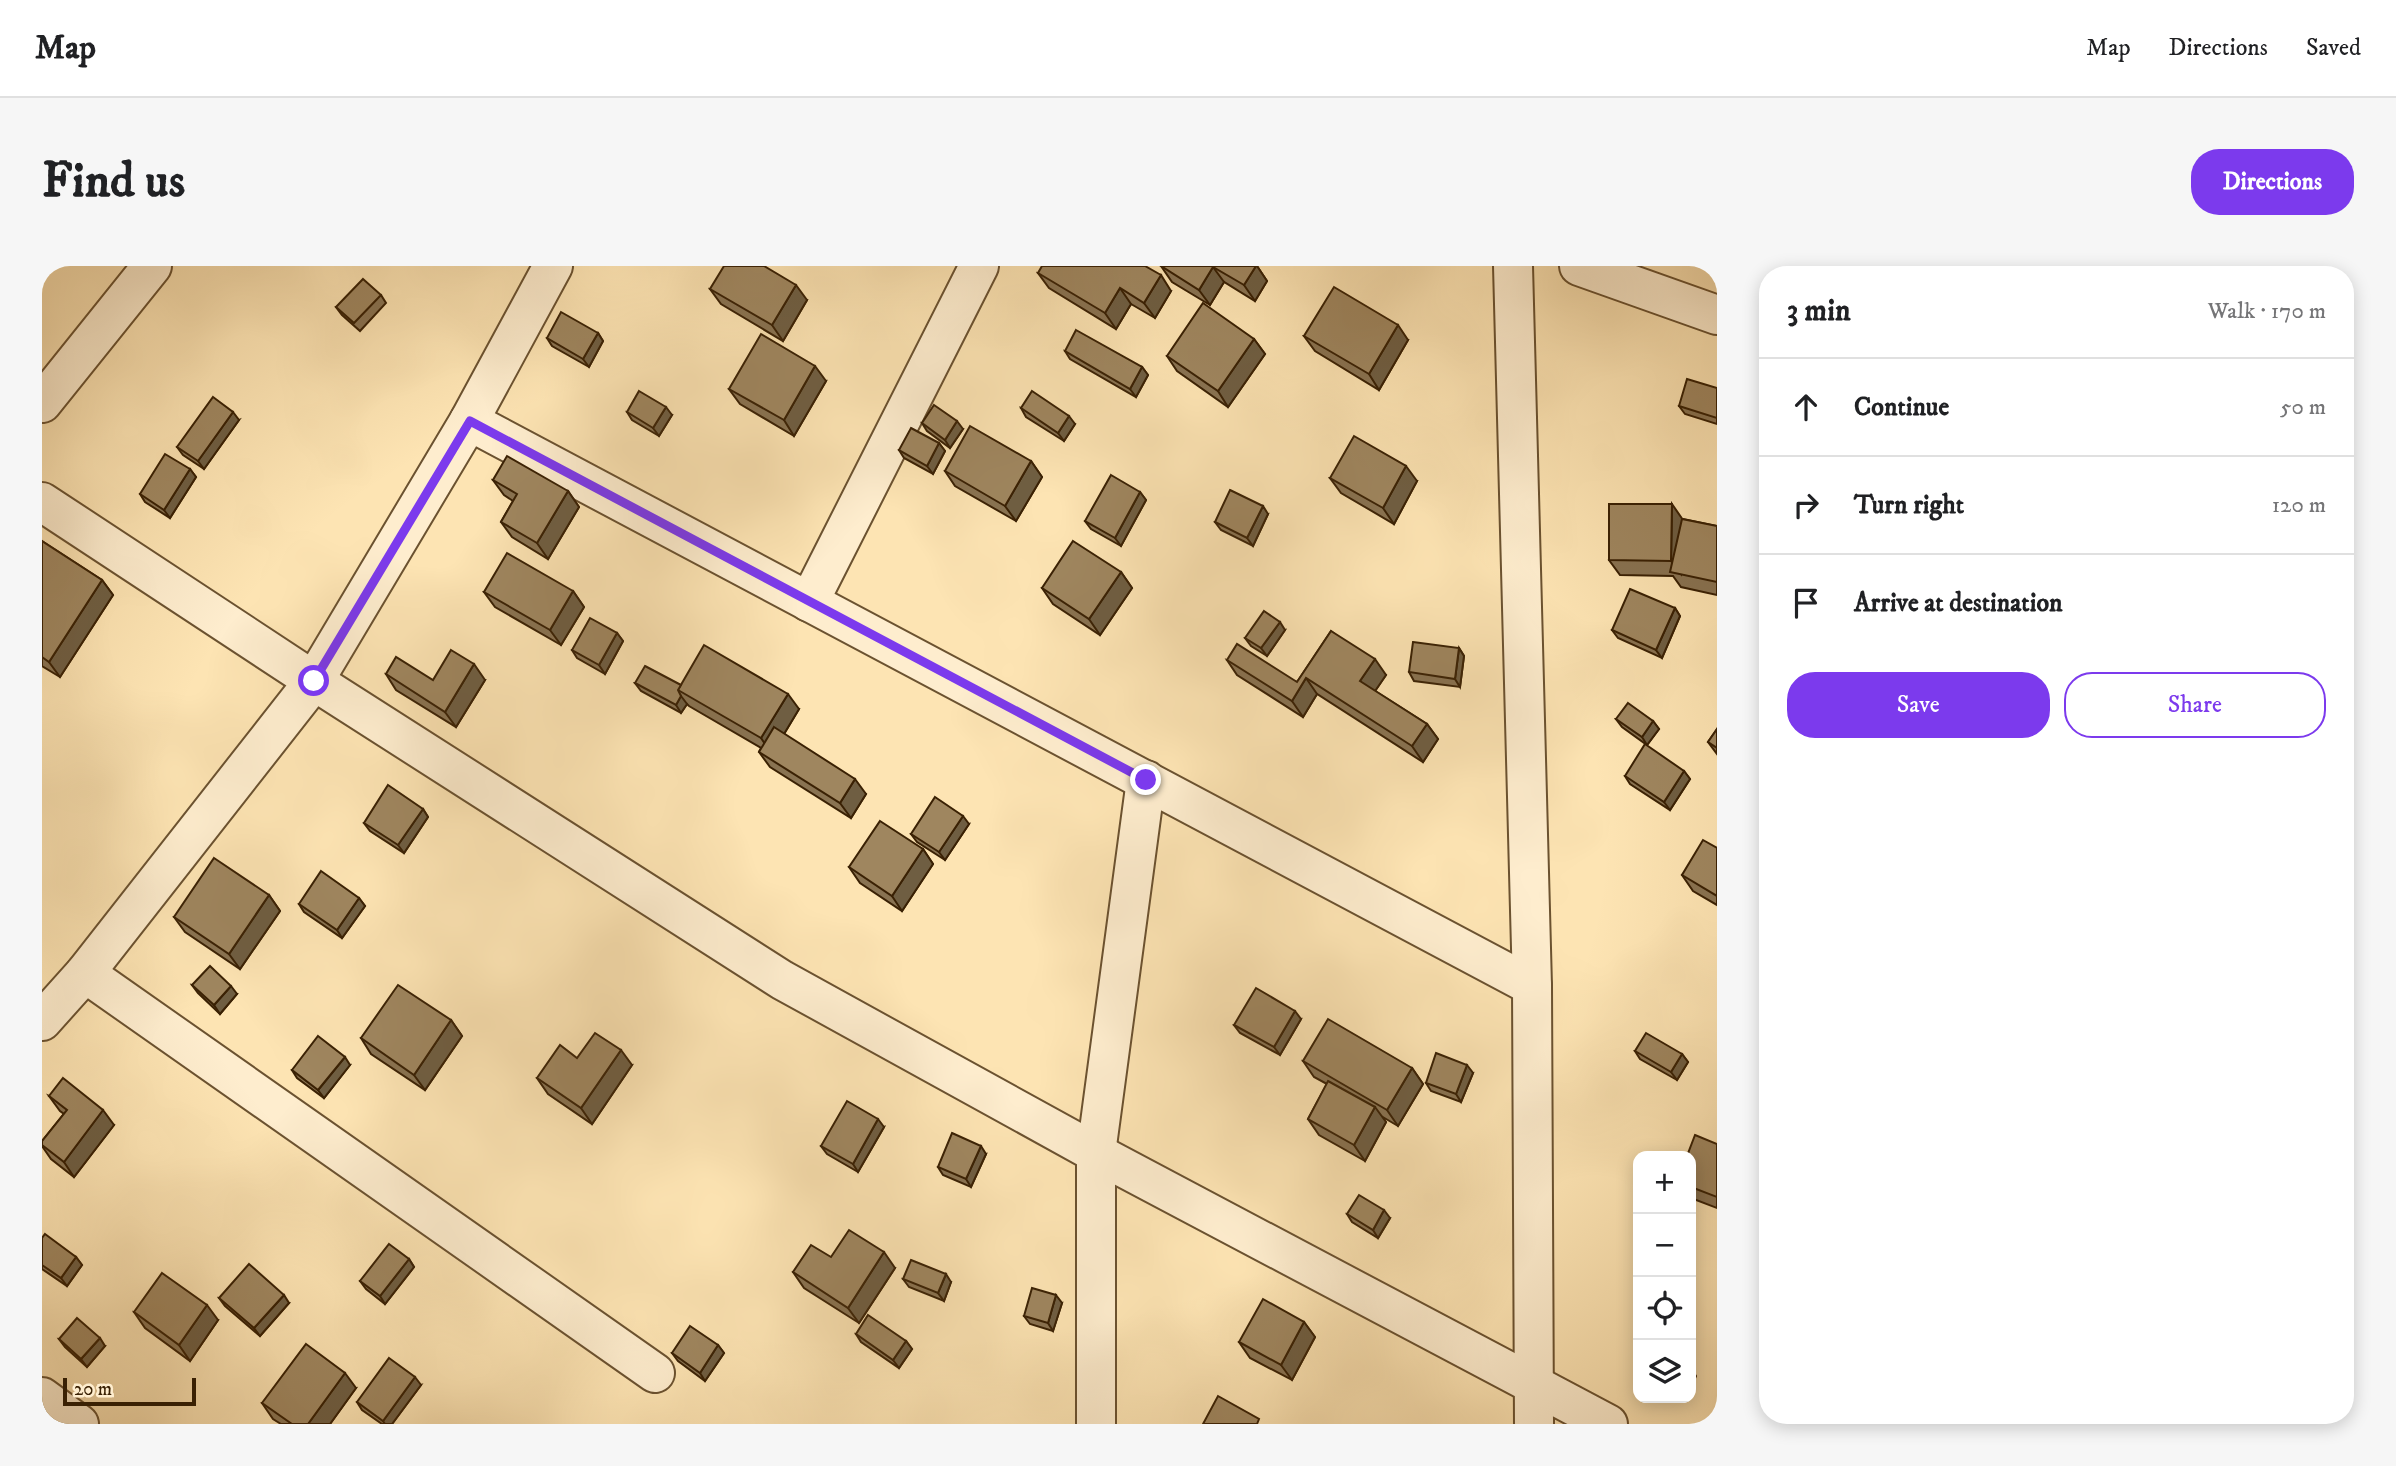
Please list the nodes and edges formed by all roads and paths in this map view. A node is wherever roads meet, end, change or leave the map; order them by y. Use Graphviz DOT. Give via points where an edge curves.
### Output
graph roads {
  1 [pos="152,266"];
  2 [pos="553,266"];
  3 [pos="979,266"];
  4 [pos="1513,266"];
  5 [pos="1579,266"];
  6 [pos="1717,315"];
  7 [pos="42,403"];
  8 [pos="470,421"];
  9 [pos="42,502"];
  10 [pos="809,602"];
  11 [pos="314,681"];
  12 [pos="1146,780"];
  13 [pos="85,973"];
  14 [pos="1532,986"];
  15 [pos="42,1021"];
  16 [pos="1097,1153"];
  17 [pos="655,1373"];
  18 [pos="1534,1385"];
  19 [pos="42,1397"];
  20 [pos="79,1424"];
  21 [pos="1096,1424"];
  22 [pos="1534,1424"];
  23 [pos="1608,1424"];
  1 -- 7 [label="street"];
  2 -- 8 [label="street"];
  3 -- 10 [label="street"];
  4 -- 14 [label="street"];
  5 -- 6 [label="street"];
  8 -- 10 [label="street"];
  8 -- 11 [label="street"];
  9 -- 11 [label="street"];
  10 -- 12 [label="street"];
  11 -- 13 [label="street"];
  11 -- 16 [label="street" via="782,980"];
  12 -- 14 [label="street"];
  12 -- 16 [label="street"];
  13 -- 15 [label="street"];
  13 -- 17 [label="street"];
  14 -- 18 [label="street"];
  16 -- 18 [label="street"];
  16 -- 21 [label="street"];
  18 -- 22 [label="street"];
  18 -- 23 [label="street"];
  19 -- 20 [label="street"];
}
